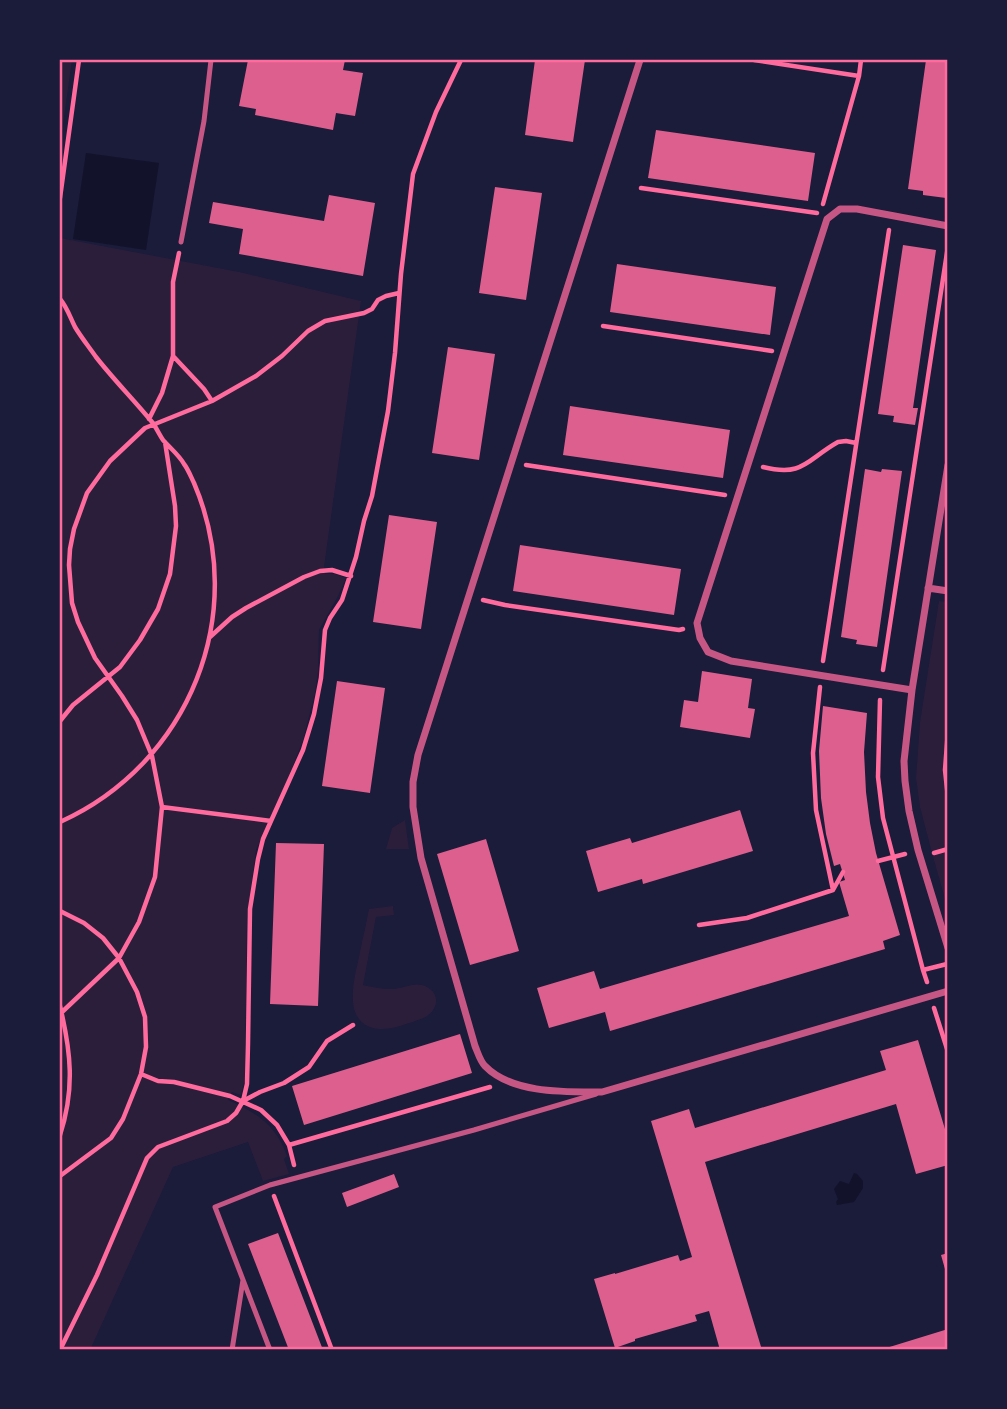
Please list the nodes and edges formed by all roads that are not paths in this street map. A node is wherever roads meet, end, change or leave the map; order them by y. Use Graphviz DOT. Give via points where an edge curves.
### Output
graph roads {
  1 [pos="211,60"];
  2 [pos="640,60"];
  3 [pos="947,226"];
  4 [pos="181,242"];
  5 [pos="947,465"];
  6 [pos="928,588"];
  7 [pos="947,591"];
  8 [pos="912,691"];
  9 [pos="947,948"];
  10 [pos="947,991"];
  11 [pos="602,1092"];
  12 [pos="243,1280"];
  13 [pos="232,1349"];
  14 [pos="270,1349"];
  1 -- 4 [label="lane"];
  2 -- 11 [label="street" via="413,782 421,858 483,1064 498,1077 525,1087"];
  3 -- 8 [label="street" via="857,209 840,209 827,219 697,623 708,652 731,661"];
  5 -- 6 [label="street"];
  6 -- 7 [label="street"];
  6 -- 8 [label="street"];
  8 -- 9 [label="street" via="904,761 909,811"];
  10 -- 11 [label="street"];
  11 -- 12 [label="lane" via="270,1185 215,1207"];
  12 -- 13 [label="lane"];
  12 -- 14 [label="lane"];
}
